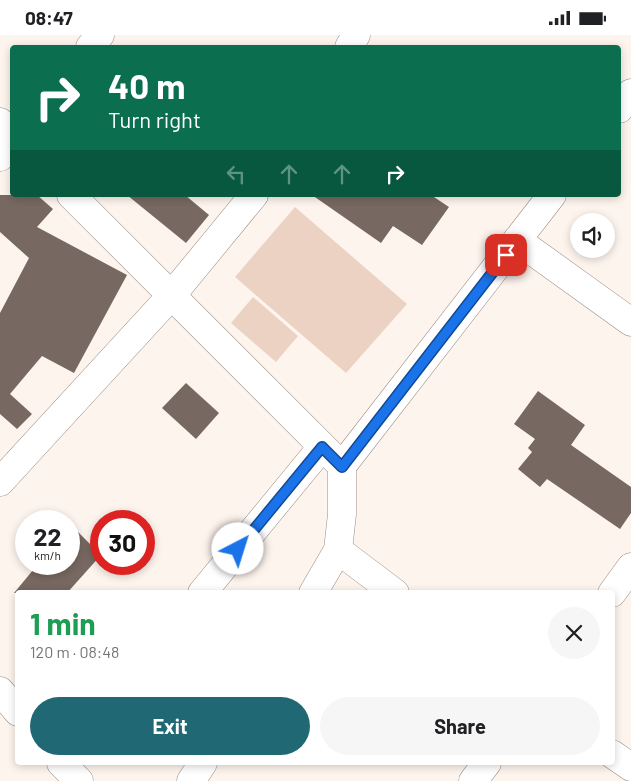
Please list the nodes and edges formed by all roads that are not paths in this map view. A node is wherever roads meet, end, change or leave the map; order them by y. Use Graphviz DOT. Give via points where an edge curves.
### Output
graph roads {
  1 [pos="100,35"];
  2 [pos="92,45"];
  3 [pos="631,93"];
  4 [pos="621,106"];
  5 [pos="0,122"];
  6 [pos="10,134"];
  7 [pos="10,146"];
  8 [pos="0,157"];
  9 [pos="73,197"];
  10 [pos="252,197"];
  11 [pos="550,197"];
  12 [pos="517,240"];
  13 [pos="171,296"];
  14 [pos="631,322"];
  15 [pos="322,447"];
  16 [pos="342,467"];
  17 [pos="0,482"];
  18 [pos="338,550"];
  19 [pos="631,567"];
  20 [pos="204,590"];
  21 [pos="315,590"];
  22 [pos="391,590"];
  23 [pos="614,590"];
  24 [pos="0,691"];
  25 [pos="15,708"];
  26 [pos="615,756"];
  27 [pos="64,765"];
  28 [pos="202,765"];
  29 [pos="486,765"];
  30 [pos="631,767"];
  31 [pos="79,781"];
  32 [pos="191,781"];
  33 [pos="474,781"];
  1 -- 2 [label="street"];
  3 -- 4 [label="street"];
  5 -- 6 [label="street"];
  7 -- 8 [label="street"];
  9 -- 13 [label="street"];
  10 -- 13 [label="street"];
  11 -- 12 [label="street"];
  12 -- 14 [label="street"];
  12 -- 16 [label="street"];
  13 -- 15 [label="street"];
  13 -- 17 [label="street"];
  15 -- 16 [label="street"];
  15 -- 20 [label="street"];
  16 -- 18 [label="street"];
  18 -- 21 [label="street"];
  18 -- 22 [label="street"];
  19 -- 23 [label="street"];
  24 -- 25 [label="street"];
  26 -- 30 [label="street"];
  27 -- 31 [label="street"];
  28 -- 32 [label="street"];
  29 -- 33 [label="street"];
}
